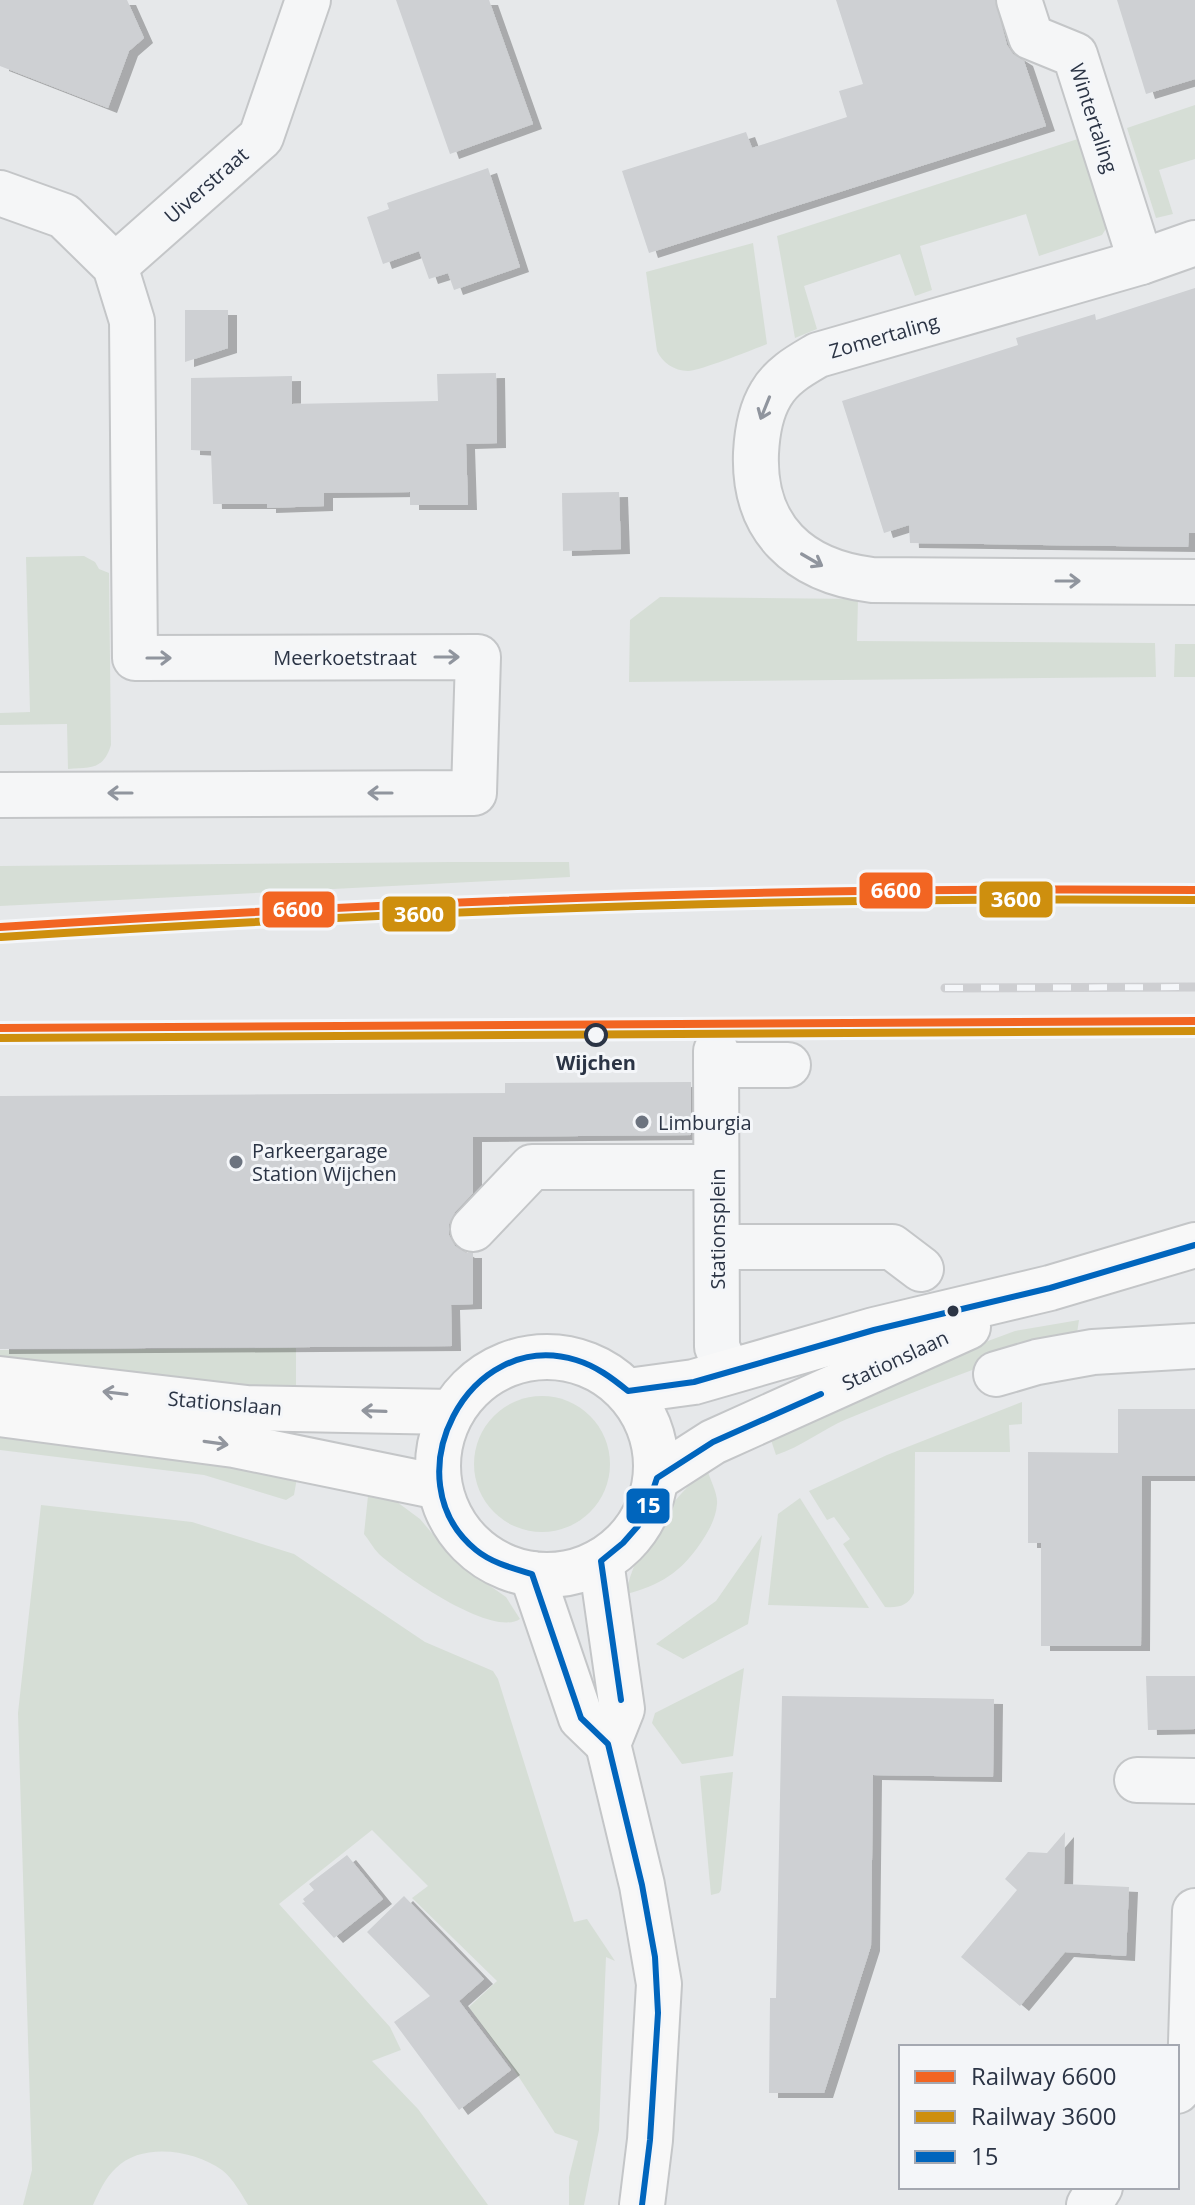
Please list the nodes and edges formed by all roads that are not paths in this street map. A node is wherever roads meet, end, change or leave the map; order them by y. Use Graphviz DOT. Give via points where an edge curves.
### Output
graph roads {
  1 [pos="308,0"];
  2 [pos="1019,0"];
  3 [pos="0,193"];
  4 [pos="1195,243"];
  5 [pos="1141,262"];
  6 [pos="115,266"];
  7 [pos="1195,582"];
  8 [pos="0,795"];
  9 [pos="788,1065"];
  10 [pos="716,1167"];
  11 [pos="473,1229"];
  12 [pos="1195,1245"];
  13 [pos="717,1247"];
  14 [pos="921,1269"];
  15 [pos="1050,1288"];
  16 [pos="1195,1346"];
  17 [pos="722,1358"];
  18 [pos="996,1374"];
  19 [pos="0,1379"];
  20 [pos="628,1391"];
  21 [pos="452,1412"];
  22 [pos="0,1414"];
  23 [pos="657,1478"];
  24 [pos="439,1487"];
  25 [pos="601,1561"];
  26 [pos="532,1574"];
  27 [pos="608,1744"];
  28 [pos="1137,1780"];
  29 [pos="1195,1781"];
  30 [pos="1195,1911"];
  31 [pos="1179,2089"];
  32 [pos="642,2205"];
  1 -- 6 [label="street, Uiverstraat" via="261,137"];
  2 -- 5 [label="street, Wintertaling" via="1031,37 1075,55"];
  3 -- 6 [label="street, Meerkoetstraat" via="64,216"];
  4 -- 5 [label="street, Zomertaling"];
  5 -- 7 [label="street, Zomertaling, one-way" via="818,355 790,372 772,392 760,417 755,471 761,504 785,542 827,569 852,577"];
  6 -- 8 [label="street, Meerkoetstraat, one-way" via="132,321 135,658 478,657 474,793"];
  9 -- 10 [label="street, Stationsplein" via="716,1058"];
  10 -- 11 [label="street" via="532,1167"];
  10 -- 13 [label="street, Stationsplein"];
  12 -- 15 [label="street, Stationslaan"];
  13 -- 14 [label="street" via="892,1247"];
  13 -- 17 [label="street, Stationsplein" via="717,1347"];
  15 -- 20 [label="street, Stationslaan" via="874,1330 694,1382"];
  15 -- 23 [label="street, Stationslaan" via="713,1442"];
  16 -- 18 [label="street" via="1093,1352"];
  21 -- 19 [label="street, Stationslaan, one-way" via="247,1408"];
  20 -- 21 [label="street" via="601,1370 569,1358 535,1357 502,1366 473,1385"];
  20 -- 23 [label="street" via="646,1417 656,1446"];
  21 -- 24 [label="street" via="439,1448"];
  22 -- 24 [label="street, Stationslaan, one-way" via="234,1445"];
  23 -- 25 [label="street" via="647,1511 629,1540"];
  24 -- 26 [label="street" via="451,1519 472,1546 500,1565"];
  25 -- 26 [label="street" via="568,1573"];
  25 -- 27 [label="street" via="622,1709"];
  26 -- 27 [label="street" via="581,1718"];
  27 -- 32 [label="street" via="659,1984"];
  28 -- 29 [label="street"];
  30 -- 31 [label="street" via="1190,2075"];
}
